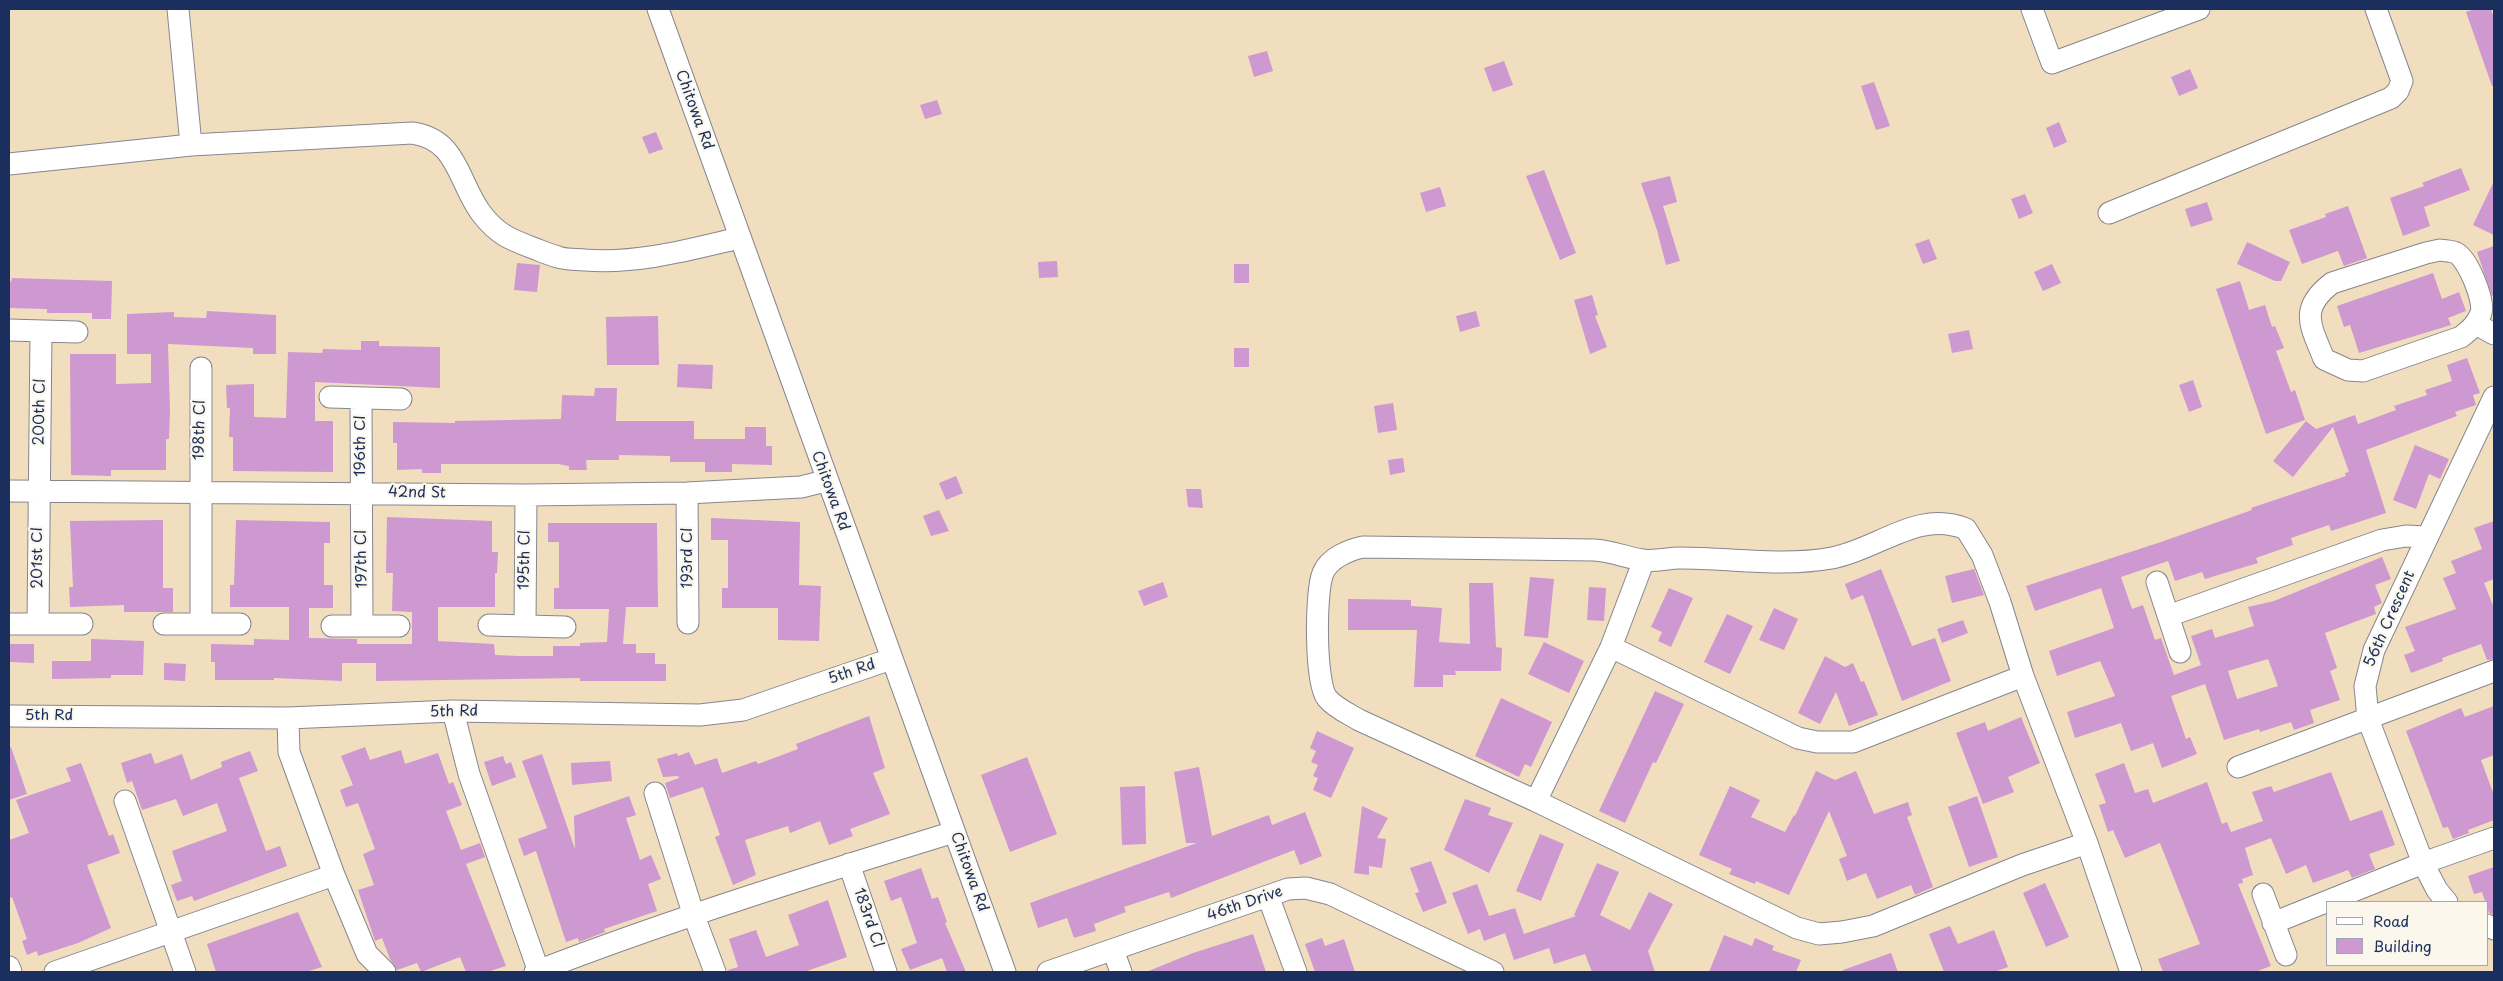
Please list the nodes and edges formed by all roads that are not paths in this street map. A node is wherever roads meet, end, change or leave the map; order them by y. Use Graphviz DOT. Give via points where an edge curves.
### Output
graph roads {
  1 [pos="178,9"];
  2 [pos="658,9"];
  3 [pos="2032,9"];
  4 [pos="2199,9"];
  5 [pos="2376,9"];
  6 [pos="191,145"];
  7 [pos="9,164"];
  8 [pos="2109,213"];
  9 [pos="739,238"];
  10 [pos="2485,329"];
  11 [pos="9,330"];
  12 [pos="41,331"];
  13 [pos="77,332"];
  14 [pos="201,368"];
  15 [pos="330,397"];
  16 [pos="2494,397"];
  17 [pos="361,399"];
  18 [pos="401,399"];
  19 [pos="2489,422"];
  20 [pos="825,481"];
  21 [pos="9,491"];
  22 [pos="38,492"];
  23 [pos="200,493"];
  24 [pos="361,493"];
  25 [pos="687,493"];
  26 [pos="526,495"];
  27 [pos="2427,537"];
  28 [pos="1644,560"];
  29 [pos="2158,582"];
  30 [pos="2168,616"];
  31 [pos="688,623"];
  32 [pos="9,624"];
  33 [pos="38,624"];
  34 [pos="82,624"];
  35 [pos="164,624"];
  36 [pos="201,624"];
  37 [pos="240,624"];
  38 [pos="489,625"];
  39 [pos="332,626"];
  40 [pos="362,626"];
  41 [pos="399,626"];
  42 [pos="525,626"];
  43 [pos="565,627"];
  44 [pos="1612,647"];
  45 [pos="2180,652"];
  46 [pos="890,659"];
  47 [pos="2494,670"];
  48 [pos="2023,676"];
  49 [pos="453,711"];
  50 [pos="9,716"];
  51 [pos="288,718"];
  52 [pos="2368,719"];
  53 [pos="2238,766"];
  54 [pos="655,793"];
  55 [pos="125,801"];
  56 [pos="1536,801"];
  57 [pos="954,832"];
  58 [pos="2494,838"];
  59 [pos="2087,843"];
  60 [pos="2423,863"];
  61 [pos="849,864"];
  62 [pos="334,875"];
  63 [pos="2263,894"];
  64 [pos="1268,896"];
  65 [pos="2328,901"];
  66 [pos="2446,901"];
  67 [pos="2326,902"];
  68 [pos="694,916"];
  69 [pos="2273,923"];
  70 [pos="170,932"];
  71 [pos="1113,950"];
  72 [pos="2286,956"];
  73 [pos="9,967"];
  74 [pos="11,972"];
  75 [pos="55,972"];
  76 [pos="185,972"];
  77 [pos="386,972"];
  78 [pos="538,972"];
  79 [pos="715,972"];
  80 [pos="886,972"];
  81 [pos="1005,972"];
  82 [pos="1048,972"];
  83 [pos="1121,972"];
  84 [pos="1296,972"];
  85 [pos="1493,972"];
  86 [pos="2131,972"];
  1 -- 6 [label="street"];
  2 -- 9 [label="street, Chitowa Rd"];
  3 -- 4 [label="street" via="2052,63"];
  5 -- 8 [label="street" via="2402,81 2391,98"];
  6 -- 7 [label="street"];
  6 -- 9 [label="street" via="412,133 428,136 452,158 480,211 498,232 560,258 602,261 660,256"];
  9 -- 20 [label="street, Chitowa Rd"];
  10 -- 10 [label="street" via="2482,302 2466,262 2456,253 2440,250 2332,283 2312,305 2309,323 2324,359 2348,370 2363,371"];
  11 -- 12 [label="street"];
  12 -- 13 [label="street"];
  12 -- 22 [label="street, 200th Cl"];
  14 -- 23 [label="street, 198th Cl"];
  15 -- 17 [label="street"];
  16 -- 19 [label="street, 56th Crescent"];
  17 -- 18 [label="street"];
  17 -- 24 [label="street, 196th Cl"];
  19 -- 27 [label="street, 56th Crescent"];
  20 -- 25 [label="street, 42nd St" via="801,487"];
  20 -- 46 [label="street, Chitowa Rd"];
  21 -- 22 [label="street, 42nd St"];
  22 -- 23 [label="street, 42nd St"];
  22 -- 33 [label="street, 201st Cl"];
  23 -- 24 [label="street, 42nd St"];
  23 -- 36 [label="street"];
  24 -- 26 [label="street, 42nd St"];
  24 -- 40 [label="street, 197th Cl"];
  25 -- 26 [label="street, 42nd St"];
  25 -- 31 [label="street, 193rd Cl"];
  26 -- 42 [label="street, 195th Cl"];
  27 -- 30 [label="street" via="2382,540"];
  27 -- 52 [label="street, 56th Crescent" via="2374,650 2365,686"];
  28 -- 44 [label="street"];
  28 -- 48 [label="street" via="1679,558 1795,563 1857,552 1912,527 1941,522 1956,525 1966,529 1982,556"];
  28 -- 56 [label="street" via="1602,550 1363,547 1347,551 1323,572 1319,588 1318,667 1327,698 1359,720"];
  29 -- 30 [label="street"];
  30 -- 45 [label="street"];
  32 -- 33 [label="street"];
  33 -- 34 [label="street"];
  35 -- 36 [label="street"];
  36 -- 37 [label="street"];
  38 -- 42 [label="street"];
  39 -- 40 [label="street"];
  40 -- 41 [label="street"];
  42 -- 43 [label="street"];
  44 -- 48 [label="street" via="1798,738 1817,742 1853,742"];
  44 -- 56 [label="street"];
  46 -- 49 [label="street, 5th Rd" via="743,710 722,714"];
  46 -- 57 [label="street, Chitowa Rd"];
  47 -- 52 [label="street"];
  48 -- 59 [label="street"];
  49 -- 51 [label="street, 5th Rd"];
  49 -- 78 [label="street" via="469,774"];
  50 -- 51 [label="street, 5th Rd"];
  51 -- 62 [label="street" via="289,752"];
  52 -- 53 [label="street"];
  52 -- 60 [label="street, 56th Crescent"];
  54 -- 68 [label="street"];
  55 -- 70 [label="street"];
  56 -- 59 [label="street" via="1797,928 1819,934 1873,926 2022,864"];
  57 -- 61 [label="street"];
  57 -- 81 [label="street, Chitowa Rd"];
  58 -- 60 [label="street"];
  59 -- 86 [label="street"];
  60 -- 65 [label="street"];
  60 -- 66 [label="street, 56th Crescent"];
  61 -- 68 [label="street"];
  61 -- 80 [label="street, 183rd Cl"];
  62 -- 70 [label="street"];
  62 -- 77 [label="street" via="367,954"];
  63 -- 69 [label="street"];
  64 -- 71 [label="street, 46th Drive"];
  64 -- 84 [label="street"];
  64 -- 85 [label="street, 46th Drive" via="1288,889 1306,888 1330,894"];
  67 -- 69 [label="street"];
  68 -- 78 [label="street"];
  68 -- 79 [label="street"];
  69 -- 72 [label="street"];
  70 -- 75 [label="street"];
  70 -- 76 [label="street"];
  71 -- 82 [label="street, 46th Drive"];
  71 -- 83 [label="street"];
  73 -- 74 [label="street"];
}
